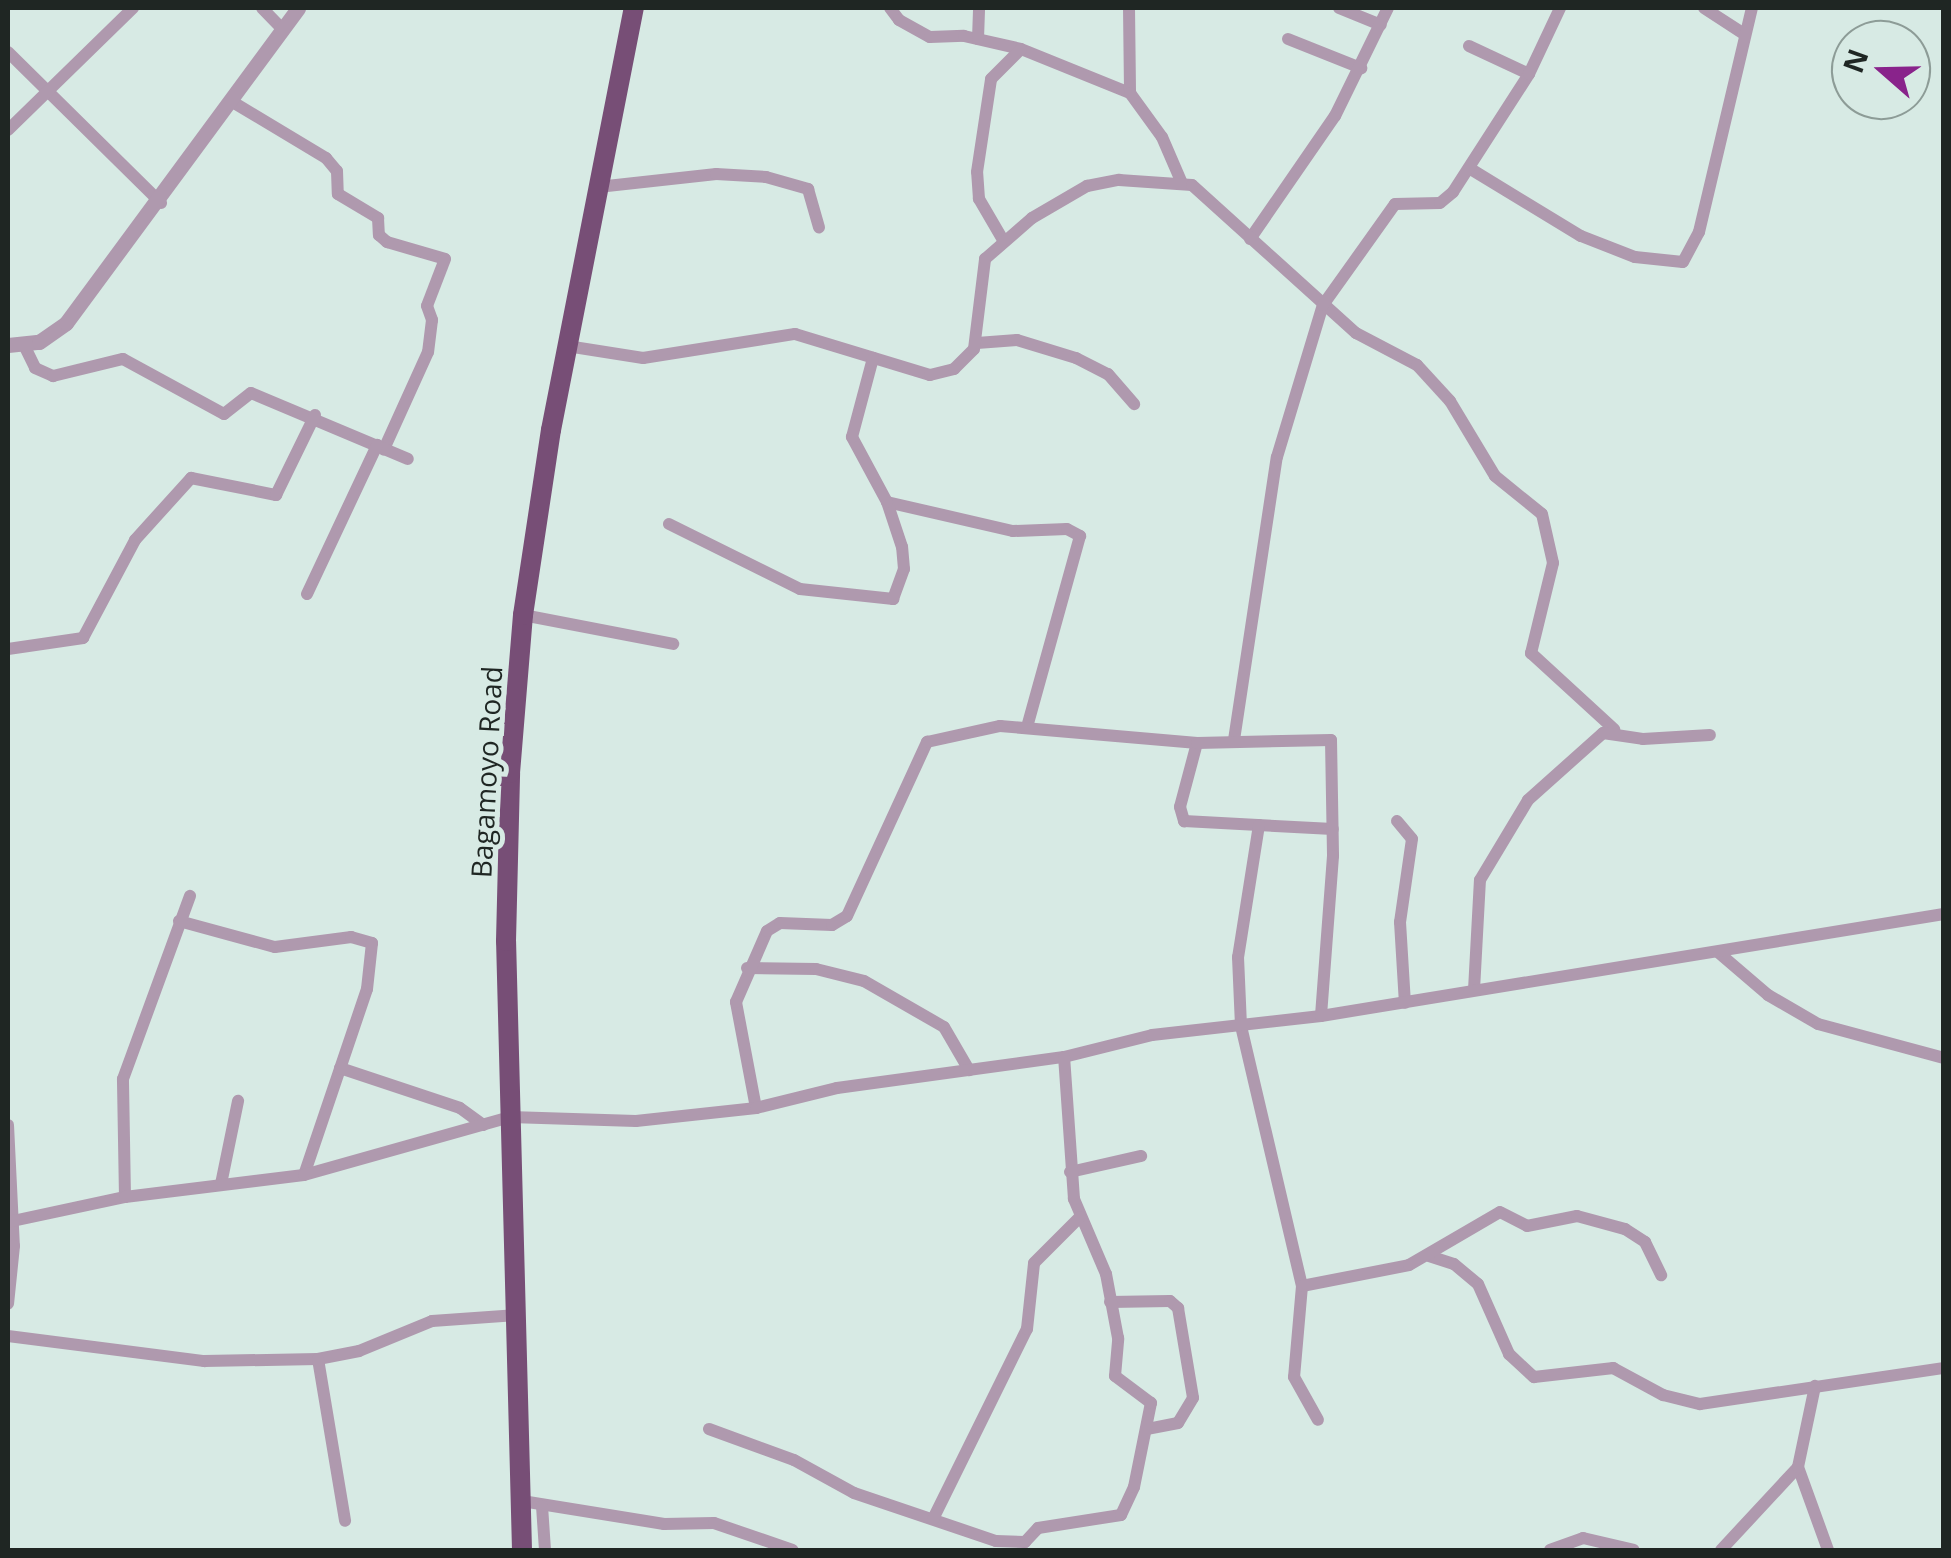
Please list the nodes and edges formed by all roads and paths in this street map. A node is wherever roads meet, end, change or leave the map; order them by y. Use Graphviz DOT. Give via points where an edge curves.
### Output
graph roads {
  1 [pos="132,8"];
  2 [pos="262,8"];
  3 [pos="298,8"];
  4 [pos="634,8"];
  5 [pos="890,8"];
  6 [pos="979,8"];
  7 [pos="1129,8"];
  8 [pos="1339,8"];
  9 [pos="1388,8"];
  10 [pos="1560,8"];
  11 [pos="1704,8"];
  12 [pos="1752,8"];
  13 [pos="1381,25"];
  14 [pos="282,29"];
  15 [pos="1744,34"];
  16 [pos="978,39"];
  17 [pos="1288,39"];
  18 [pos="1469,46"];
  19 [pos="1020,48"];
  20 [pos="8,52"];
  21 [pos="1361,68"];
  22 [pos="1529,74"];
  23 [pos="1130,93"];
  24 [pos="50,94"];
  25 [pos="230,101"];
  26 [pos="8,130"];
  27 [pos="1470,168"];
  28 [pos="1181,181"];
  29 [pos="598,187"];
  30 [pos="161,203"];
  31 [pos="819,228"];
  32 [pos="1250,239"];
  33 [pos="1003,240"];
  34 [pos="1323,305"];
  35 [pos="977,343"];
  36 [pos="16,345"];
  37 [pos="568,346"];
  38 [pos="872,358"];
  39 [pos="1134,404"];
  40 [pos="315,415"];
  41 [pos="381,447"];
  42 [pos="408,459"];
  43 [pos="888,502"];
  44 [pos="668,524"];
  45 [pos="307,594"];
  46 [pos="522,615"];
  47 [pos="673,644"];
  48 [pos="8,649"];
  49 [pos="1028,724"];
  50 [pos="1614,730"];
  51 [pos="1710,735"];
  52 [pos="1234,740"];
  53 [pos="1197,743"];
  54 [pos="1397,821"];
  55 [pos="1259,825"];
  56 [pos="1333,829"];
  57 [pos="190,896"];
  58 [pos="1944,914"];
  59 [pos="180,921"];
  60 [pos="1720,953"];
  61 [pos="747,968"];
  62 [pos="1474,990"];
  63 [pos="1405,1003"];
  64 [pos="1321,1016"];
  65 [pos="1241,1026"];
  66 [pos="1064,1057"];
  67 [pos="1944,1058"];
  68 [pos="340,1068"];
  69 [pos="969,1070"];
  70 [pos="238,1101"];
  71 [pos="756,1108"];
  72 [pos="510,1118"];
  73 [pos="8,1125"];
  74 [pos="482,1126"];
  75 [pos="1141,1156"];
  76 [pos="1070,1172"];
  77 [pos="304,1175"];
  78 [pos="221,1184"];
  79 [pos="125,1197"];
  80 [pos="1080,1217"];
  81 [pos="10,1222"];
  82 [pos="1429,1256"];
  83 [pos="1661,1275"];
  84 [pos="1302,1286"];
  85 [pos="1110,1302"];
  86 [pos="8,1304"];
  87 [pos="518,1315"];
  88 [pos="8,1336"];
  89 [pos="318,1359"];
  90 [pos="1944,1368"];
  91 [pos="1815,1386"];
  92 [pos="1318,1420"];
  93 [pos="709,1428"];
  94 [pos="1147,1429"];
  95 [pos="1798,1467"];
  96 [pos="532,1503"];
  97 [pos="933,1519"];
  98 [pos="345,1521"];
  99 [pos="522,1550"];
  100 [pos="544,1550"];
  101 [pos="793,1550"];
  102 [pos="1550,1550"];
  103 [pos="1634,1550"];
  104 [pos="1721,1550"];
  105 [pos="1828,1550"];
  1 -- 24 [label="street"];
  2 -- 14 [label="street"];
  3 -- 14 [label="street"];
  4 -- 29 [label="highway, Bagamoyo Road"];
  5 -- 16 [label="street" via="930,36"];
  6 -- 16 [label="street"];
  7 -- 23 [label="street"];
  8 -- 13 [label="street"];
  9 -- 13 [label="street"];
  10 -- 22 [label="street"];
  11 -- 15 [label="street"];
  12 -- 15 [label="street"];
  13 -- 21 [label="street"];
  14 -- 25 [label="street"];
  15 -- 27 [label="street" via="1699,232 1683,262 1635,257 1581,236"];
  16 -- 19 [label="street"];
  17 -- 21 [label="street"];
  18 -- 22 [label="street"];
  19 -- 23 [label="street"];
  19 -- 33 [label="street" via="991,78 977,172 979,200"];
  20 -- 24 [label="street"];
  21 -- 32 [label="street"];
  22 -- 27 [label="street"];
  23 -- 28 [label="street" via="1162,137"];
  24 -- 26 [label="street"];
  24 -- 30 [label="street"];
  25 -- 30 [label="street"];
  25 -- 41 [label="street" via="326,158 338,176 338,194 378,218 379,236 387,242 445,260 427,306 428,352"];
  27 -- 34 [label="street" via="1440,203 1402,202 1388,210"];
  28 -- 32 [label="street"];
  28 -- 33 [label="street" via="1087,186"];
  29 -- 31 [label="street" via="716,174 766,177 808,190"];
  29 -- 37 [label="highway, Bagamoyo Road"];
  30 -- 36 [label="street" via="66,324"];
  32 -- 34 [label="street"];
  33 -- 35 [label="street" via="982,270"];
  34 -- 50 [label="street" via="1356,333 1417,365 1450,400 1482,461 1542,514 1552,563 1531,653"];
  34 -- 52 [label="street" via="1277,457"];
  35 -- 38 [label="street" via="954,369 930,376"];
  35 -- 39 [label="street" via="1017,340 1076,358 1108,374"];
  36 -- 40 [label="street" via="35,368 54,376 123,360 224,414 251,392"];
  37 -- 38 [label="street" via="643,358 795,334"];
  37 -- 46 [label="highway, Bagamoyo Road"];
  38 -- 43 [label="street" via="853,447"];
  40 -- 41 [label="street"];
  40 -- 48 [label="street" via="276,495 191,478 135,540 82,638"];
  41 -- 42 [label="street"];
  41 -- 45 [label="street"];
  43 -- 44 [label="street" via="904,568 892,598 800,589"];
  43 -- 49 [label="street" via="1013,530 1067,528 1080,536"];
  46 -- 47 [label="street"];
  46 -- 72 [label="highway, Bagamoyo Road" via="507,834"];
  49 -- 53 [label="street"];
  49 -- 61 [label="street" via="928,742 847,916 832,924 773,925"];
  50 -- 51 [label="street" via="1643,740"];
  50 -- 62 [label="street" via="1541,786 1486,865 1474,929"];
  52 -- 53 [label="street"];
  52 -- 56 [label="street" via="1330,740"];
  53 -- 55 [label="street" via="1180,818"];
  54 -- 63 [label="street" via="1412,839 1400,922"];
  55 -- 56 [label="street"];
  55 -- 65 [label="street" via="1238,957"];
  56 -- 64 [label="street"];
  57 -- 59 [label="street"];
  58 -- 60 [label="street"];
  59 -- 68 [label="street" via="274,947 351,937 372,943 368,989"];
  59 -- 79 [label="street" via="123,1079"];
  60 -- 62 [label="street"];
  60 -- 67 [label="street" via="1768,994 1818,1024"];
  61 -- 69 [label="street" via="816,970 864,981 944,1027"];
  61 -- 71 [label="street" via="736,1017"];
  62 -- 63 [label="street"];
  63 -- 64 [label="street"];
  64 -- 65 [label="street"];
  65 -- 66 [label="street" via="1152,1034"];
  65 -- 84 [label="street"];
  66 -- 69 [label="street"];
  66 -- 76 [label="street"];
  68 -- 74 [label="street" via="460,1108"];
  68 -- 77 [label="street"];
  69 -- 71 [label="street" via="837,1088"];
  70 -- 78 [label="street"];
  71 -- 72 [label="street" via="636,1121"];
  72 -- 74 [label="street"];
  72 -- 87 [label="highway, Bagamoyo Road"];
  73 -- 81 [label="street"];
  74 -- 77 [label="street"];
  75 -- 76 [label="street"];
  76 -- 80 [label="street"];
  77 -- 78 [label="street"];
  78 -- 79 [label="street"];
  79 -- 81 [label="street"];
  80 -- 85 [label="street" via="1106,1274"];
  80 -- 97 [label="street" via="1034,1263 1028,1328"];
  81 -- 86 [label="street"];
  82 -- 83 [label="street" via="1500,1212 1527,1226 1577,1216 1636,1235"];
  82 -- 84 [label="street"];
  82 -- 91 [label="street" via="1454,1264 1478,1284 1508,1354 1534,1377 1613,1368 1662,1396 1700,1404"];
  84 -- 92 [label="street" via="1294,1377"];
  85 -- 94 [label="street" via="1116,1380 1148,1396"];
  85 -- 94 [label="street" via="1170,1301 1178,1308 1193,1398 1178,1423"];
  87 -- 89 [label="street" via="432,1321 359,1351"];
  87 -- 96 [label="highway, Bagamoyo Road"];
  88 -- 89 [label="street" via="204,1362"];
  89 -- 98 [label="street"];
  90 -- 91 [label="street" via="1902,1379"];
  91 -- 95 [label="street"];
  93 -- 97 [label="street"];
  94 -- 97 [label="street" via="1128,1506 1112,1520 1038,1528 1017,1543"];
  95 -- 104 [label="street"];
  95 -- 105 [label="street"];
  96 -- 99 [label="highway, Bagamoyo Road"];
  96 -- 100 [label="street"];
  96 -- 101 [label="street" via="664,1524 714,1524"];
  102 -- 103 [label="street" via="1584,1538"];
}
